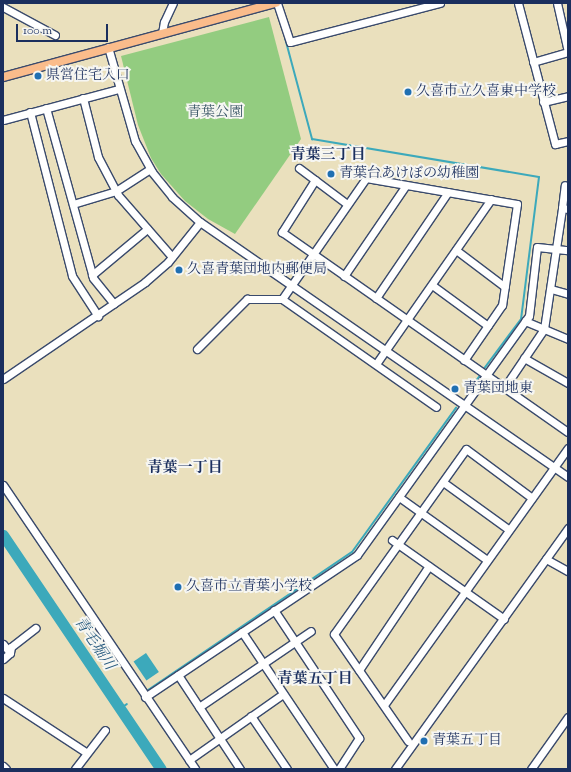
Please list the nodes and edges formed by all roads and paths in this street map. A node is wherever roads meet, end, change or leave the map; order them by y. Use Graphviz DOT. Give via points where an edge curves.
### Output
graph roads {
  1 [pos="173,3"];
  2 [pos="276,3"];
  3 [pos="440,3"];
  4 [pos="518,3"];
  5 [pos="557,3"];
  6 [pos="3,7"];
  7 [pos="162,33"];
  8 [pos="55,35"];
  9 [pos="108,48"];
  10 [pos="568,52"];
  11 [pos="533,62"];
  12 [pos="3,77"];
  13 [pos="119,89"];
  14 [pos="568,96"];
  15 [pos="83,98"];
  16 [pos="543,102"];
  17 [pos="46,108"];
  18 [pos="30,112"];
  19 [pos="3,120"];
  20 [pos="568,141"];
  21 [pos="299,168"];
  22 [pos="150,169"];
  23 [pos="315,180"];
  24 [pos="406,185"];
  25 [pos="565,185"];
  26 [pos="116,191"];
  27 [pos="448,192"];
  28 [pos="492,199"];
  29 [pos="73,204"];
  30 [pos="347,204"];
  31 [pos="565,208"];
  32 [pos="200,222"];
  33 [pos="147,228"];
  34 [pos="556,248"];
  35 [pos="456,250"];
  36 [pos="568,250"];
  37 [pos="313,254"];
  38 [pos="172,257"];
  39 [pos="92,275"];
  40 [pos="344,276"];
  41 [pos="291,285"];
  42 [pos="432,285"];
  43 [pos="505,287"];
  44 [pos="552,289"];
  45 [pos="568,294"];
  46 [pos="282,298"];
  47 [pos="376,298"];
  48 [pos="114,304"];
  49 [pos="98,316"];
  50 [pos="408,320"];
  51 [pos="525,321"];
  52 [pos="488,326"];
  53 [pos="544,329"];
  54 [pos="568,339"];
  55 [pos="197,349"];
  56 [pos="386,350"];
  57 [pos="524,358"];
  58 [pos="464,360"];
  59 [pos="376,364"];
  60 [pos="486,376"];
  61 [pos="3,379"];
  62 [pos="568,383"];
  63 [pos="504,388"];
  64 [pos="465,405"];
  65 [pos="436,407"];
  66 [pos="568,432"];
  67 [pos="568,448"];
  68 [pos="554,467"];
  69 [pos="568,477"];
  70 [pos="443,482"];
  71 [pos="3,485"];
  72 [pos="399,497"];
  73 [pos="532,498"];
  74 [pos="420,513"];
  75 [pos="568,528"];
  76 [pos="508,529"];
  77 [pos="395,542"];
  78 [pos="487,560"];
  79 [pos="546,560"];
  80 [pos="429,566"];
  81 [pos="568,571"];
  82 [pos="466,591"];
  83 [pos="274,610"];
  84 [pos="504,619"];
  85 [pos="34,628"];
  86 [pos="311,631"];
  87 [pos="242,632"];
  88 [pos="295,642"];
  89 [pos="3,644"];
  90 [pos="10,653"];
  91 [pos="3,659"];
  92 [pos="263,664"];
  93 [pos="359,670"];
  94 [pos="178,675"];
  95 [pos="283,694"];
  96 [pos="145,697"];
  97 [pos="3,698"];
  98 [pos="384,705"];
  99 [pos="199,707"];
  100 [pos="251,716"];
  101 [pos="568,717"];
  102 [pos="105,730"];
  103 [pos="220,738"];
  104 [pos="408,741"];
  105 [pos="87,753"];
  106 [pos="189,760"];
  107 [pos="3,766"];
  108 [pos="6,769"];
  109 [pos="74,769"];
  110 [pos="195,769"];
  111 [pos="240,769"];
  112 [pos="287,769"];
  113 [pos="334,769"];
  114 [pos="339,769"];
  115 [pos="395,769"];
  116 [pos="531,769"];
  1 -- 7 [label="street"];
  2 -- 3 [label="street" via="290,42"];
  2 -- 7 [label="main road"];
  4 -- 11 [label="street"];
  5 -- 10 [label="street"];
  6 -- 8 [label="street"];
  7 -- 9 [label="main road"];
  9 -- 12 [label="main road"];
  9 -- 13 [label="street"];
  10 -- 11 [label="street"];
  11 -- 16 [label="street"];
  13 -- 15 [label="street"];
  13 -- 22 [label="street" via="129,126"];
  14 -- 16 [label="street"];
  15 -- 17 [label="street"];
  15 -- 26 [label="street" via="98,157"];
  16 -- 20 [label="street" via="555,144"];
  17 -- 18 [label="street"];
  17 -- 29 [label="street"];
  18 -- 19 [label="street"];
  18 -- 49 [label="street" via="72,276"];
  21 -- 23 [label="street"];
  22 -- 26 [label="street"];
  22 -- 32 [label="street" via="172,197"];
  23 -- 30 [label="street"];
  23 -- 37 [label="street" via="282,232"];
  24 -- 27 [label="street"];
  24 -- 30 [label="street" via="366,178"];
  24 -- 40 [label="street"];
  25 -- 31 [label="street"];
  26 -- 29 [label="street"];
  26 -- 33 [label="street"];
  27 -- 28 [label="street"];
  27 -- 47 [label="street"];
  28 -- 35 [label="street"];
  28 -- 43 [label="street" via="517,204"];
  29 -- 39 [label="street"];
  30 -- 37 [label="street"];
  31 -- 34 [label="street"];
  32 -- 38 [label="street"];
  32 -- 41 [label="street"];
  33 -- 38 [label="street"];
  33 -- 39 [label="street"];
  34 -- 36 [label="street"];
  34 -- 44 [label="street"];
  34 -- 51 [label="street" via="537,247 529,316"];
  35 -- 42 [label="street"];
  35 -- 43 [label="street"];
  37 -- 40 [label="street"];
  37 -- 41 [label="street"];
  38 -- 48 [label="street" via="157,272"];
  39 -- 48 [label="street"];
  40 -- 47 [label="street"];
  41 -- 46 [label="street"];
  41 -- 56 [label="street"];
  42 -- 50 [label="street"];
  42 -- 52 [label="street"];
  43 -- 52 [label="street" via="502,305"];
  44 -- 45 [label="street"];
  44 -- 53 [label="street"];
  46 -- 55 [label="street" via="247,299"];
  46 -- 59 [label="street"];
  47 -- 50 [label="street"];
  48 -- 49 [label="street"];
  49 -- 61 [label="street"];
  50 -- 56 [label="street"];
  50 -- 58 [label="street"];
  51 -- 53 [label="street"];
  51 -- 60 [label="street"];
  52 -- 58 [label="street"];
  53 -- 54 [label="street"];
  53 -- 57 [label="street"];
  56 -- 59 [label="street"];
  56 -- 64 [label="street"];
  57 -- 62 [label="street"];
  57 -- 63 [label="street"];
  58 -- 60 [label="street"];
  59 -- 65 [label="street"];
  60 -- 63 [label="street"];
  60 -- 64 [label="street"];
  63 -- 66 [label="street"];
  64 -- 68 [label="street"];
  64 -- 72 [label="street"];
  67 -- 68 [label="street"];
  68 -- 69 [label="street"];
  68 -- 73 [label="street"];
  70 -- 73 [label="street" via="466,449"];
  70 -- 74 [label="street"];
  70 -- 76 [label="street"];
  71 -- 96 [label="street"];
  72 -- 74 [label="street"];
  72 -- 83 [label="street" via="357,555"];
  73 -- 76 [label="street"];
  74 -- 77 [label="street"];
  74 -- 78 [label="street"];
  75 -- 79 [label="street"];
  76 -- 78 [label="street"];
  77 -- 80 [label="street"];
  77 -- 93 [label="street" via="334,634"];
  78 -- 82 [label="street"];
  79 -- 81 [label="street"];
  79 -- 84 [label="street"];
  80 -- 82 [label="street"];
  80 -- 93 [label="street"];
  82 -- 84 [label="street"];
  82 -- 98 [label="street"];
  83 -- 87 [label="street"];
  83 -- 88 [label="street"];
  84 -- 115 [label="street"];
  85 -- 90 [label="street" via="11,647"];
  86 -- 88 [label="street"];
  87 -- 92 [label="street"];
  87 -- 94 [label="street"];
  88 -- 92 [label="street"];
  88 -- 114 [label="street" via="359,738"];
  89 -- 90 [label="street"];
  90 -- 91 [label="street"];
  92 -- 95 [label="street"];
  92 -- 99 [label="street"];
  93 -- 98 [label="street"];
  94 -- 96 [label="street"];
  94 -- 99 [label="street"];
  95 -- 100 [label="street"];
  95 -- 113 [label="street"];
  96 -- 106 [label="street"];
  97 -- 105 [label="street"];
  98 -- 104 [label="street"];
  99 -- 103 [label="street"];
  100 -- 103 [label="street"];
  100 -- 112 [label="street"];
  101 -- 116 [label="street"];
  102 -- 105 [label="street"];
  103 -- 106 [label="street"];
  103 -- 111 [label="street"];
  105 -- 109 [label="street"];
  106 -- 110 [label="street"];
  107 -- 108 [label="street"];
}
